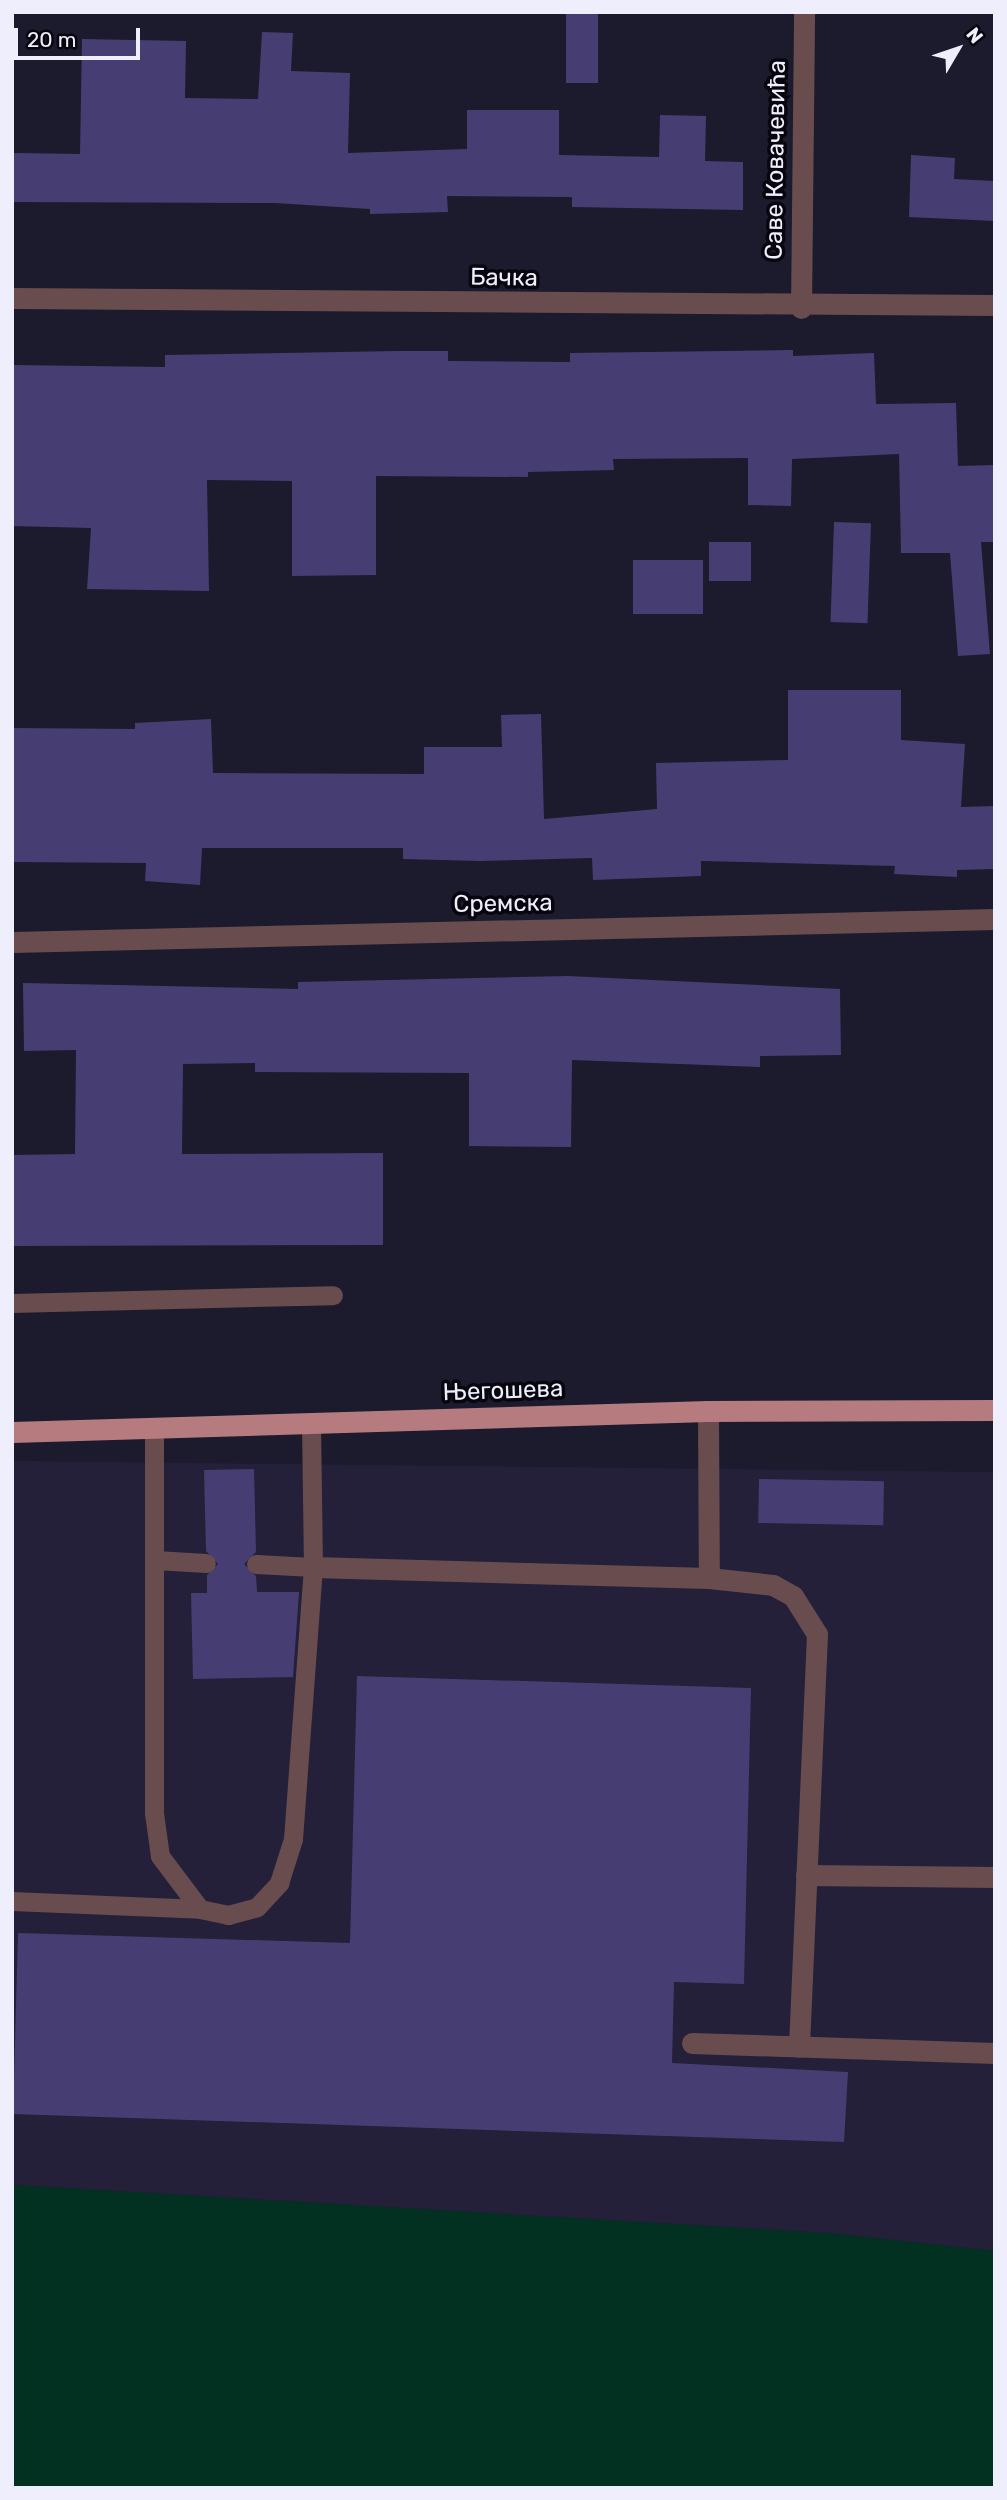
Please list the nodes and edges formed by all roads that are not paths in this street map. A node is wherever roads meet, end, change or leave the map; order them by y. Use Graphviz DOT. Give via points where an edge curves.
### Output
graph roads {
  1 [pos="804,12"];
  2 [pos="12,298"];
  3 [pos="995,306"];
  4 [pos="801,308"];
  5 [pos="995,919"];
  6 [pos="12,942"];
  7 [pos="332,1295"];
  8 [pos="12,1303"];
  9 [pos="995,1410"];
  10 [pos="708,1411"];
  11 [pos="312,1423"];
  12 [pos="154,1428"];
  13 [pos="12,1433"];
  14 [pos="155,1560"];
  15 [pos="206,1563"];
  16 [pos="256,1564"];
  17 [pos="313,1567"];
  18 [pos="709,1578"];
  19 [pos="806,1875"];
  20 [pos="995,1877"];
  21 [pos="12,1901"];
  22 [pos="200,1909"];
  23 [pos="692,2043"];
  24 [pos="799,2047"];
  25 [pos="995,2053"];
  1 -- 4 [label="street, Саве Ковачевића"];
  2 -- 4 [label="street, Бачка"];
  3 -- 4 [label="street, Бачка"];
  5 -- 6 [label="street, Сремска"];
  7 -- 8 [label="lane"];
  9 -- 10 [label="main road, Његошева"];
  10 -- 11 [label="main road, Његошева"];
  10 -- 18 [label="street"];
  11 -- 12 [label="main road, Његошева"];
  11 -- 17 [label="lane"];
  12 -- 13 [label="main road, Његошева"];
  12 -- 14 [label="lane"];
  14 -- 15 [label="lane"];
  14 -- 22 [label="lane" via="154,1813 160,1856"];
  16 -- 17 [label="lane"];
  17 -- 18 [label="street"];
  17 -- 22 [label="lane" via="293,1839 279,1883 257,1907 228,1915"];
  18 -- 19 [label="street" via="783,1591 808,1612 817,1634"];
  19 -- 20 [label="street"];
  19 -- 24 [label="street"];
  21 -- 22 [label="lane"];
  23 -- 24 [label="street"];
  24 -- 25 [label="street"];
}
